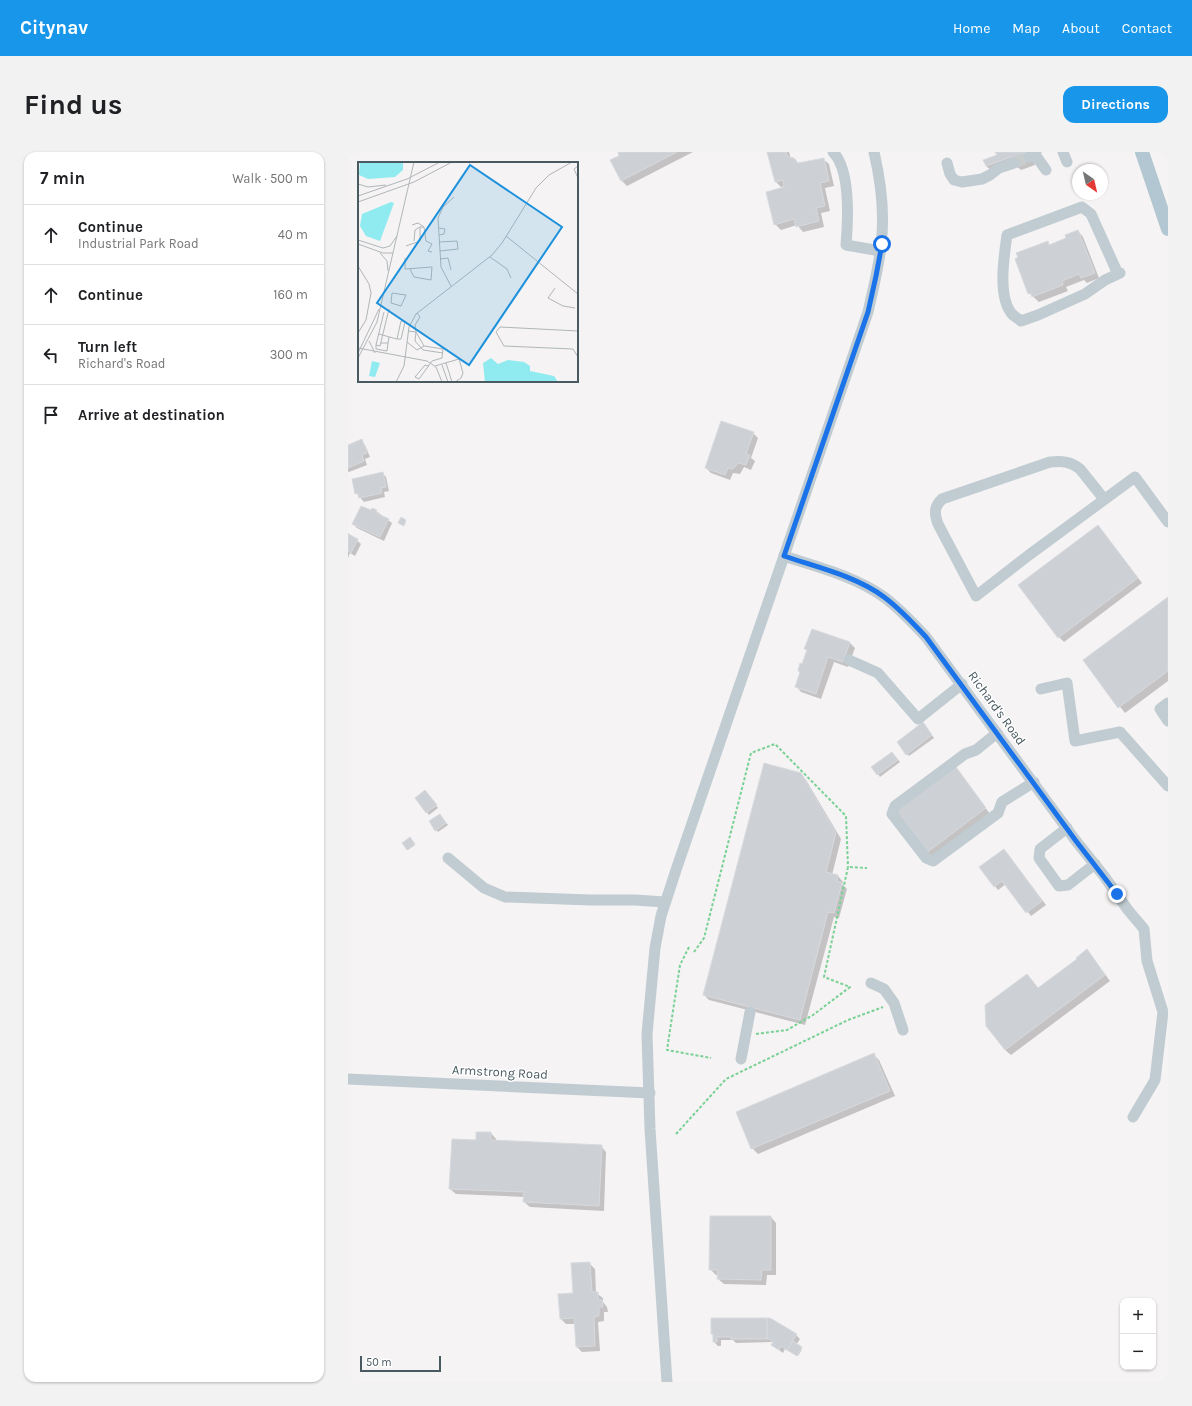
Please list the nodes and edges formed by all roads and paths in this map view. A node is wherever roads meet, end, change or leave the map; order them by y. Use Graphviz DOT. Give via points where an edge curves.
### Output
graph roads {
  1 [pos="833,152"];
  2 [pos="874,152"];
  3 [pos="1142,152"];
  4 [pos="1031,155"];
  5 [pos="1013,161"];
  6 [pos="947,163"];
  7 [pos="1046,170"];
  8 [pos="1168,229"];
  9 [pos="880,251"];
  10 [pos="1119,274"];
  11 [pos="1104,500"];
  12 [pos="1168,522"];
  13 [pos="784,556"];
  14 [pos="849,660"];
  15 [pos="962,684"];
  16 [pos="1041,689"];
  17 [pos="1168,703"];
  18 [pos="1168,721"];
  19 [pos="997,733"];
  20 [pos="1034,782"];
  21 [pos="1168,786"];
  22 [pos="1067,828"];
  23 [pos="448,858"];
  24 [pos="1095,864"];
  25 [pos="848,867"];
  26 [pos="867,868"];
  27 [pos="665,902"];
  28 [pos="689,946"];
  29 [pos="694,952"];
  30 [pos="871,983"];
  31 [pos="894,1003"];
  32 [pos="750,1012"];
  33 [pos="903,1030"];
  34 [pos="756,1034"];
  35 [pos="711,1058"];
  36 [pos="741,1059"];
  37 [pos="348,1079"];
  38 [pos="650,1093"];
  39 [pos="1133,1117"];
  40 [pos="676,1134"];
  41 [pos="667,1382"];
  1 -- 9 [label="street" via="842,168 848,214 846,245"];
  2 -- 9 [label="street" via="883,212"];
  3 -- 8 [label="main road"];
  4 -- 7 [label="street"];
  5 -- 6 [label="street" via="1006,161 982,179 962,182 954,180"];
  9 -- 13 [label="street" via="868,312"];
  10 -- 10 [label="street" via="1091,214 1082,207 1007,235 1002,273 1006,302 1012,315 1021,321 1085,294"];
  11 -- 11 [label="street" via="1076,465 1066,461 1050,462 942,499 936,508 935,516 976,596"];
  11 -- 12 [label="street" via="1135,477"];
  13 -- 15 [label="street, Richard's Road" via="834,573 883,596 926,637"];
  13 -- 27 [label="street"];
  14 -- 15 [label="street" via="878,673 918,718"];
  15 -- 19 [label="street, Richard's Road"];
  16 -- 21 [label="street" via="1067,683 1075,741 1120,732"];
  17 -- 18 [label="street" via="1160,709"];
  19 -- 20 [label="street, Richard's Road"];
  19 -- 20 [label="street" via="895,806 892,814 926,858 933,861 998,812 1002,802"];
  20 -- 22 [label="street, Richard's Road"];
  22 -- 24 [label="street, Richard's Road"];
  22 -- 24 [label="street" via="1040,849 1039,858 1059,886 1068,885"];
  23 -- 27 [label="street" via="484,888 505,897"];
  24 -- 39 [label="street, Richard's Road" via="1144,929 1147,961 1163,1012 1155,1080"];
  25 -- 26 [label="path"];
  25 -- 29 [label="path" via="846,816 775,744 751,753 704,938"];
  25 -- 34 [label="path" via="824,977 850,987 813,1015 787,1030"];
  27 -- 38 [label="street" via="655,948 647,1034"];
  28 -- 35 [label="path" via="680,965 667,1050"];
  30 -- 31 [label="street" via="884,989"];
  31 -- 33 [label="street"];
  31 -- 40 [label="path" via="848,1020 726,1079"];
  32 -- 36 [label="street"];
  37 -- 38 [label="street, Armstrong Road"];
  38 -- 41 [label="street" via="650,1129"];
}
